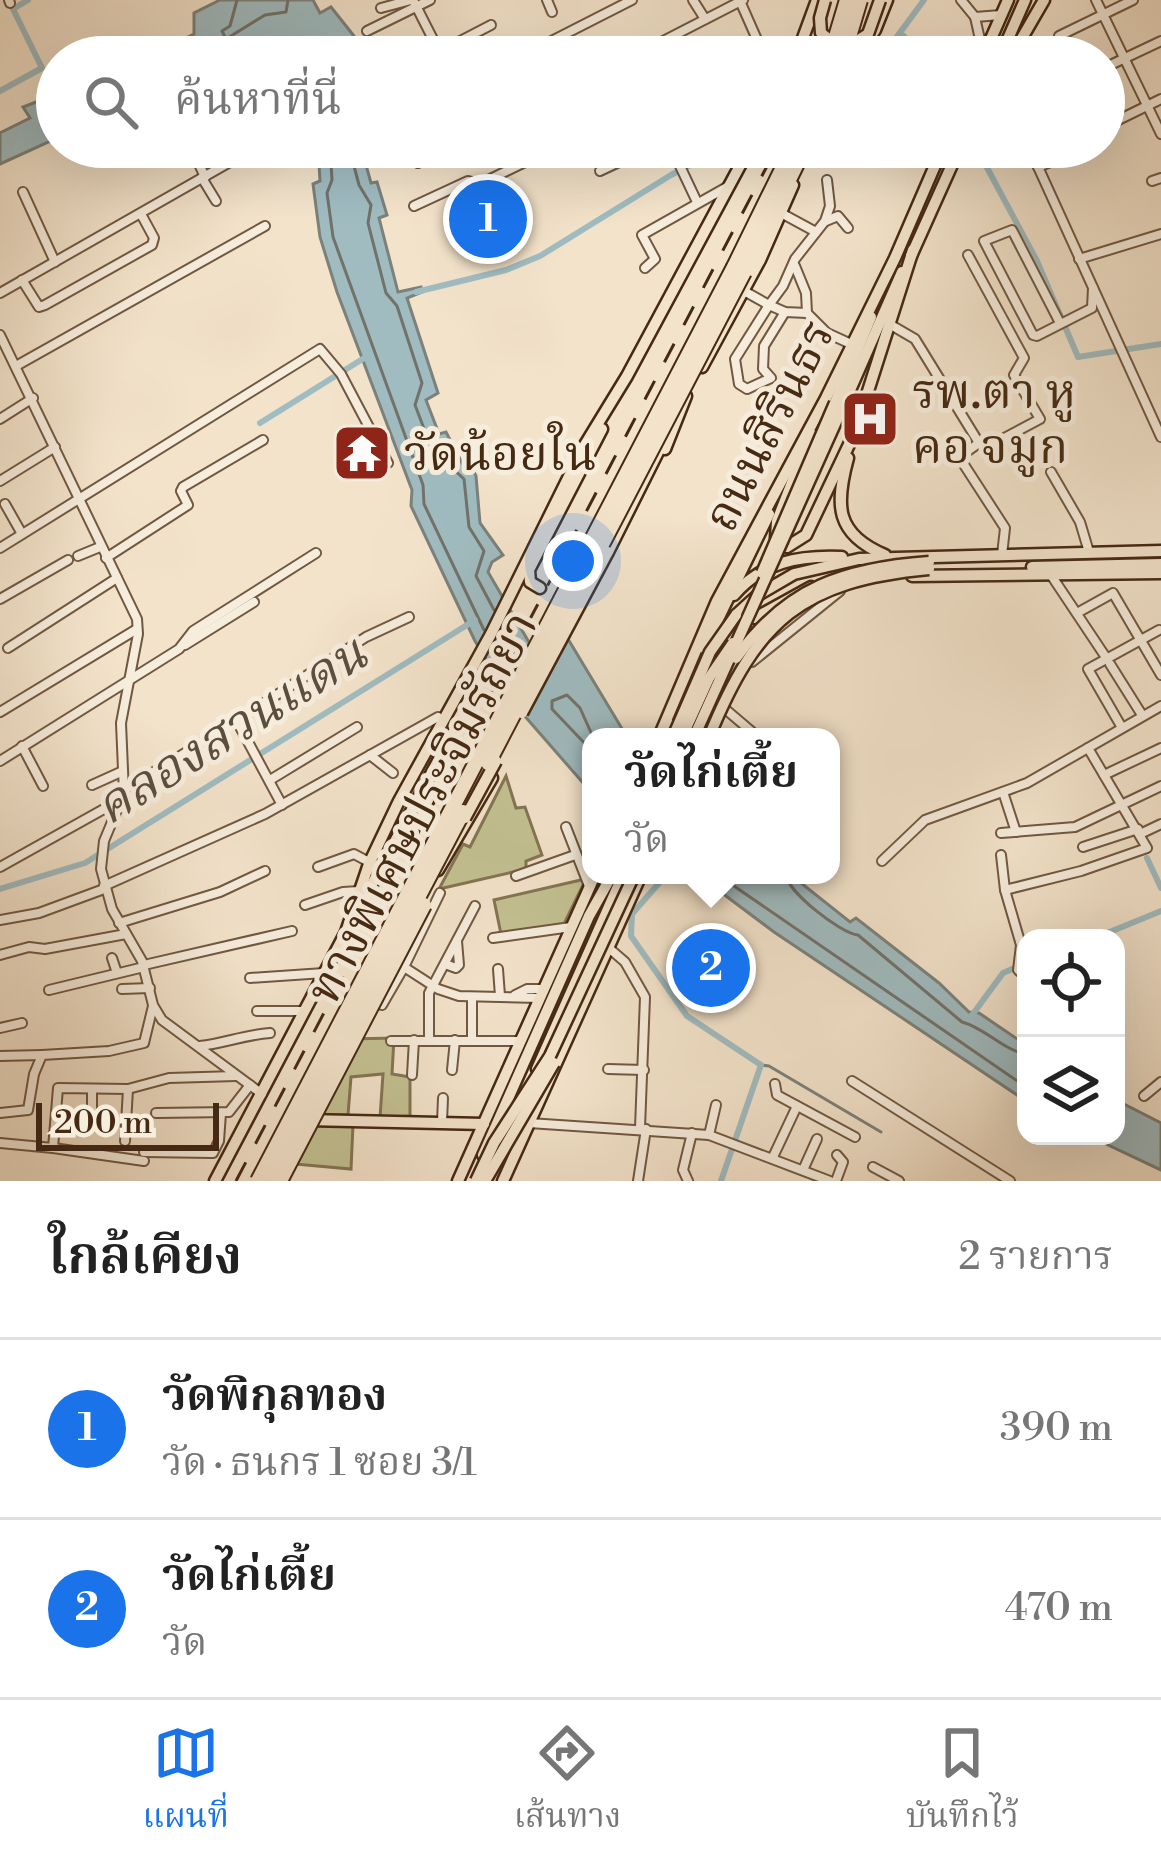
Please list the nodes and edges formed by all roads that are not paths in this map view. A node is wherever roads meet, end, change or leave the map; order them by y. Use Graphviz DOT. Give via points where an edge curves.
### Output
graph roads {
  1 [pos="430,0"];
  2 [pos="547,0"];
  3 [pos="632,0"];
  4 [pos="694,0"];
  5 [pos="847,0"];
  6 [pos="860,0"];
  7 [pos="884,0"];
  8 [pos="962,0"];
  9 [pos="1008,0"];
  10 [pos="1025,0"];
  11 [pos="1041,0"];
  12 [pos="1096,0"];
  13 [pos="1133,0"];
  14 [pos="741,1"];
  15 [pos="413,2"];
  16 [pos="819,3"];
  17 [pos="381,8"];
  18 [pos="552,12"];
  19 [pos="1104,14"];
  20 [pos="1001,15"];
  21 [pos="975,16"];
  22 [pos="705,19"];
  23 [pos="490,26"];
  24 [pos="367,31"];
  25 [pos="431,36"];
  26 [pos="472,36"];
  27 [pos="562,36"];
  28 [pos="672,36"];
  29 [pos="756,36"];
  30 [pos="805,36"];
  31 [pos="825,36"];
  32 [pos="836,36"];
  33 [pos="849,36"];
  34 [pos="865,36"];
  35 [pos="870,36"];
  36 [pos="979,36"];
  37 [pos="992,36"];
  38 [pos="1009,36"];
  39 [pos="1022,36"];
  40 [pos="1058,36"];
  41 [pos="1114,36"];
  42 [pos="1161,41"];
  43 [pos="1125,58"];
  44 [pos="1125,60"];
  45 [pos="1161,99"];
  46 [pos="1148,106"];
  47 [pos="1125,117"];
  48 [pos="1161,134"];
  49 [pos="200,168"];
  50 [pos="219,168"];
  51 [pos="513,168"];
  52 [pos="606,168"];
  53 [pos="681,168"];
  54 [pos="739,168"];
  55 [pos="792,168"];
  56 [pos="793,168"];
  57 [pos="797,168"];
  58 [pos="934,168"];
  59 [pos="950,168"];
  60 [pos="1038,168"];
  61 [pos="600,171"];
  62 [pos="203,177"];
  63 [pos="827,180"];
  64 [pos="729,186"];
  65 [pos="23,192"];
  66 [pos="216,201"];
  67 [pos="697,202"];
  68 [pos="414,206"];
  69 [pos="830,206"];
  70 [pos="782,213"];
  71 [pos="141,214"];
  72 [pos="838,216"];
  73 [pos="825,221"];
  74 [pos="265,226"];
  75 [pos="848,228"];
  76 [pos="816,232"];
  77 [pos="1161,234"];
  78 [pos="913,250"];
  79 [pos="968,255"];
  80 [pos="896,258"];
  81 [pos="1079,259"];
  82 [pos="55,262"];
  83 [pos="794,265"];
  84 [pos="645,268"];
  85 [pos="22,280"];
  86 [pos="891,280"];
  87 [pos="1093,288"];
  88 [pos="744,291"];
  89 [pos="0,293"];
  90 [pos="769,304"];
  91 [pos="785,312"];
  92 [pos="807,313"];
  93 [pos="1060,323"];
  94 [pos="891,326"];
  95 [pos="0,334"];
  96 [pos="747,336"];
  97 [pos="851,344"];
  98 [pos="764,346"];
  99 [pos="16,366"];
  100 [pos="627,376"];
  101 [pos="686,396"];
  102 [pos="33,398"];
  103 [pos="835,402"];
  104 [pos="0,419"];
  105 [pos="855,432"];
  106 [pos="1161,437"];
  107 [pos="263,440"];
  108 [pos="979,443"];
  109 [pos="55,447"];
  110 [pos="388,463"];
  111 [pos="1052,472"];
  112 [pos="0,482"];
  113 [pos="79,498"];
  114 [pos="4,504"];
  115 [pos="22,534"];
  116 [pos="100,547"];
  117 [pos="0,548"];
  118 [pos="1089,552"];
  119 [pos="316,553"];
  120 [pos="1002,555"];
  121 [pos="106,558"];
  122 [pos="892,558"];
  123 [pos="1161,561"];
  124 [pos="1051,574"];
  125 [pos="886,577"];
  126 [pos="116,578"];
  127 [pos="540,588"];
  128 [pos="840,591"];
  129 [pos="557,598"];
  130 [pos="0,599"];
  131 [pos="254,602"];
  132 [pos="726,608"];
  133 [pos="1077,613"];
  134 [pos="409,617"];
  135 [pos="138,628"];
  136 [pos="1159,631"];
  137 [pos="1141,640"];
  138 [pos="8,648"];
  139 [pos="179,649"];
  140 [pos="1109,662"];
  141 [pos="1161,675"];
  142 [pos="128,679"];
  143 [pos="719,688"];
  144 [pos="1161,706"];
  145 [pos="724,708"];
  146 [pos="0,712"];
  147 [pos="1142,715"];
  148 [pos="438,717"];
  149 [pos="1120,726"];
  150 [pos="357,727"];
  151 [pos="670,728"];
  152 [pos="670,728"];
  153 [pos="686,728"];
  154 [pos="691,728"];
  155 [pos="700,728"];
  156 [pos="700,728"];
  157 [pos="714,728"];
  158 [pos="714,728"];
  159 [pos="747,728"];
  160 [pos="208,739"];
  161 [pos="22,746"];
  162 [pos="1088,748"];
  163 [pos="1161,748"];
  164 [pos="370,754"];
  165 [pos="0,760"];
  166 [pos="123,771"];
  167 [pos="393,773"];
  168 [pos="1104,775"];
  169 [pos="270,780"];
  170 [pos="92,785"];
  171 [pos="44,786"];
  172 [pos="1161,786"];
  173 [pos="1003,792"];
  174 [pos="123,794"];
  175 [pos="282,805"];
  176 [pos="1123,805"];
  177 [pos="1161,824"];
  178 [pos="566,827"];
  179 [pos="1139,831"];
  180 [pos="1016,832"];
  181 [pos="1001,833"];
  182 [pos="1083,847"];
  183 [pos="575,855"];
  184 [pos="882,861"];
  185 [pos="369,862"];
  186 [pos="582,866"];
  187 [pos="318,867"];
  188 [pos="0,868"];
  189 [pos="265,871"];
  190 [pos="516,876"];
  191 [pos="591,884"];
  192 [pos="604,884"];
  193 [pos="627,884"];
  194 [pos="631,884"];
  195 [pos="632,884"];
  196 [pos="632,884"];
  197 [pos="1024,884"];
  198 [pos="104,888"];
  199 [pos="1005,890"];
  200 [pos="440,893"];
  201 [pos="358,898"];
  202 [pos="305,905"];
  203 [pos="475,905"];
  204 [pos="407,911"];
  205 [pos="0,920"];
  206 [pos="119,923"];
  207 [pos="571,927"];
  208 [pos="292,931"];
  209 [pos="346,932"];
  210 [pos="126,934"];
  211 [pos="493,938"];
  212 [pos="1017,939"];
  213 [pos="610,949"];
  214 [pos="0,955"];
  215 [pos="112,958"];
  216 [pos="144,966"];
  217 [pos="404,967"];
  218 [pos="497,969"];
  219 [pos="117,973"];
  220 [pos="324,973"];
  221 [pos="250,978"];
  222 [pos="433,986"];
  223 [pos="150,988"];
  224 [pos="122,989"];
  225 [pos="49,990"];
  226 [pos="500,996"];
  227 [pos="544,997"];
  228 [pos="472,998"];
  229 [pos="153,1005"];
  230 [pos="382,1005"];
  231 [pos="257,1011"];
  232 [pos="304,1011"];
  233 [pos="22,1023"];
  234 [pos="0,1028"];
  235 [pos="537,1030"];
  236 [pos="554,1030"];
  237 [pos="270,1033"];
  238 [pos="472,1039"];
  239 [pos="414,1040"];
  240 [pos="429,1040"];
  241 [pos="455,1040"];
  242 [pos="391,1041"];
  243 [pos="520,1042"];
  244 [pos="199,1046"];
  245 [pos="0,1054"];
  246 [pos="42,1054"];
  247 [pos="608,1069"];
  248 [pos="452,1070"];
  249 [pos="554,1070"];
  250 [pos="644,1070"];
  251 [pos="412,1075"];
  252 [pos="238,1076"];
  253 [pos="852,1082"];
  254 [pos="1161,1082"];
  255 [pos="775,1084"];
  256 [pos="250,1085"];
  257 [pos="92,1089"];
  258 [pos="128,1089"];
  259 [pos="262,1094"];
  260 [pos="1144,1096"];
  261 [pos="442,1098"];
  262 [pos="493,1104"];
  263 [pos="716,1106"];
  264 [pos="797,1106"];
  265 [pos="0,1113"];
  266 [pos="156,1113"];
  267 [pos="220,1113"];
  268 [pos="92,1116"];
  269 [pos="303,1116"];
  270 [pos="442,1122"];
  271 [pos="529,1123"];
  272 [pos="484,1124"];
  273 [pos="643,1129"];
  274 [pos="692,1133"];
  275 [pos="710,1135"];
  276 [pos="855,1137"];
  277 [pos="817,1139"];
  278 [pos="125,1141"];
  279 [pos="0,1143"];
  280 [pos="52,1148"];
  281 [pos="837,1155"];
  282 [pos="773,1157"];
  283 [pos="873,1167"];
  284 [pos="803,1170"];
  285 [pos="215,1181"];
  286 [pos="258,1181"];
  287 [pos="274,1181"];
  288 [pos="458,1181"];
  289 [pos="484,1181"];
  290 [pos="638,1181"];
  291 [pos="688,1181"];
  292 [pos="833,1181"];
  293 [pos="899,1181"];
  294 [pos="1010,1181"];
  1 -- 15 [label="street"];
  2 -- 18 [label="street"];
  3 -- 27 [label="street"];
  4 -- 22 [label="street"];
  5 -- 32 [label="highway, bridge"];
  6 -- 33 [label="highway, bridge"];
  7 -- 34 [label="main road, bridge"];
  7 -- 35 [label="main road"];
  8 -- 21 [label="street"];
  9 -- 20 [label="main road"];
  10 -- 38 [label="main road"];
  11 -- 39 [label="main road"];
  12 -- 19 [label="street"];
  13 -- 19 [label="street"];
  14 -- 22 [label="street"];
  14 -- 29 [label="street"];
  15 -- 17 [label="street"];
  15 -- 24 [label="street"];
  15 -- 25 [label="street"];
  16 -- 30 [label="main road"];
  16 -- 31 [label="main road, bridge"];
  19 -- 40 [label="street"];
  19 -- 41 [label="street"];
  20 -- 21 [label="street"];
  20 -- 37 [label="main road"];
  21 -- 36 [label="street"];
  22 -- 28 [label="street"];
  23 -- 26 [label="street"];
  42 -- 43 [label="street"];
  44 -- 46 [label="street"];
  45 -- 46 [label="street"];
  46 -- 47 [label="street"];
  46 -- 48 [label="street"];
  49 -- 62 [label="street"];
  50 -- 62 [label="street"];
  51 -- 68 [label="street"];
  52 -- 61 [label="street"];
  53 -- 67 [label="street"];
  54 -- 64 [label="main road"];
  55 -- 286 [label="highway, ทางพิเศษประจิมรัถยา, bridge"];
  56 -- 287 [label="highway, ทางพิเศษประจิมรัถยา, bridge"];
  57 -- 70 [label="main road"];
  58 -- 80 [label="main road, ถนนสิรินธร"];
  59 -- 78 [label="main road, ถนนสิรินธร"];
  60 -- 81 [label="street"];
  62 -- 66 [label="street"];
  62 -- 71 [label="street"];
  63 -- 69 [label="street"];
  64 -- 67 [label="street"];
  64 -- 100 [label="main road"];
  65 -- 82 [label="street"];
  67 -- 84 [label="street" via="642,235 655,259"];
  69 -- 72 [label="street"];
  69 -- 73 [label="street"];
  70 -- 76 [label="street"];
  70 -- 88 [label="main road"];
  71 -- 82 [label="street"];
  71 -- 85 [label="street" via="152,245 81,285 40,307"];
  72 -- 73 [label="street"];
  72 -- 75 [label="street"];
  73 -- 76 [label="street"];
  74 -- 99 [label="street"];
  76 -- 83 [label="street"];
  77 -- 81 [label="street"];
  78 -- 86 [label="main road, ถนนสิรินธร"];
  78 -- 94 [label="main road"];
  79 -- 108 [label="street" via="1024,358 1014,375 1040,419 991,445"];
  80 -- 86 [label="main road, ถนนสิรินธร"];
  80 -- 103 [label="main road"];
  81 -- 87 [label="street"];
  82 -- 85 [label="street"];
  83 -- 90 [label="street"];
  83 -- 92 [label="street"];
  85 -- 89 [label="street"];
  86 -- 97 [label="main road, ถนนสิรินธร"];
  86 -- 103 [label="main road, ถนนสิรินธร"];
  87 -- 93 [label="street" via="1094,306"];
  87 -- 106 [label="street"];
  88 -- 90 [label="street"];
  88 -- 101 [label="main road"];
  90 -- 91 [label="street"];
  90 -- 96 [label="street"];
  91 -- 92 [label="street"];
  91 -- 98 [label="street"];
  92 -- 97 [label="street"];
  93 -- 93 [label="street" via="1033,334 984,241 1012,230"];
  94 -- 105 [label="main road"];
  94 -- 108 [label="street" via="915,339"];
  95 -- 99 [label="street"];
  96 -- 98 [label="street"];
  96 -- 98 [label="street" via="735,358 739,384 771,378"];
  97 -- 103 [label="main road, ถนนสิรินธร"];
  99 -- 102 [label="street"];
  100 -- 127 [label="main road" via="529,570"];
  100 -- 185 [label="main road"];
  101 -- 129 [label="main road" via="586,602 577,607"];
  101 -- 204 [label="main road, bridge" via="449,847"];
  102 -- 104 [label="street"];
  102 -- 109 [label="street"];
  103 -- 105 [label="main road" via="777,521 782,545 806,535"];
  103 -- 132 [label="main road, ถนนสิรินธร"];
  103 -- 143 [label="main road, bridge"];
  103 -- 155 [label="main road, ถนนสิรินธร, bridge"];
  105 -- 122 [label="main road" via="840,487 842,516 853,536"];
  107 -- 121 [label="street" via="183,488 188,505"];
  108 -- 120 [label="street" via="958,458 1005,528"];
  109 -- 112 [label="street"];
  109 -- 113 [label="street"];
  110 -- 113 [label="street" via="337,367 316,350"];
  111 -- 118 [label="street"];
  113 -- 115 [label="street"];
  113 -- 116 [label="street"];
  114 -- 115 [label="street"];
  115 -- 117 [label="street"];
  116 -- 121 [label="street"];
  116 -- 130 [label="street"];
  118 -- 120 [label="main road"];
  118 -- 123 [label="main road"];
  119 -- 139 [label="street" via="194,631"];
  120 -- 122 [label="main road"];
  121 -- 126 [label="street"];
  122 -- 132 [label="main road" via="794,574"];
  123 -- 124 [label="main road"];
  123 -- 143 [label="main road, bridge" via="929,562 842,575 767,622"];
  123 -- 157 [label="main road, bridge" via="929,569 839,585 763,638"];
  124 -- 125 [label="main road"];
  124 -- 133 [label="street"];
  125 -- 128 [label="main road"];
  125 -- 153 [label="main road, bridge" via="818,584 755,618 717,664"];
  126 -- 135 [label="street"];
  126 -- 138 [label="street"];
  128 -- 145 [label="street" via="756,658"];
  128 -- 154 [label="main road" via="759,625 732,652"];
  131 -- 139 [label="street"];
  132 -- 151 [label="main road, bridge"];
  132 -- 152 [label="main road, ถนนสิรินธร"];
  133 -- 137 [label="street" via="1111,592"];
  133 -- 140 [label="street"];
  134 -- 169 [label="street" via="245,714 240,727"];
  135 -- 142 [label="street"];
  135 -- 146 [label="street"];
  136 -- 137 [label="street"];
  137 -- 140 [label="street"];
  137 -- 141 [label="street"];
  139 -- 142 [label="street"];
  140 -- 147 [label="street"];
  140 -- 149 [label="street" via="1088,673"];
  142 -- 161 [label="street"];
  142 -- 166 [label="street"];
  143 -- 156 [label="main road, bridge"];
  144 -- 147 [label="street"];
  145 -- 158 [label="street"];
  145 -- 159 [label="street"];
  147 -- 149 [label="street"];
  148 -- 164 [label="street"];
  149 -- 162 [label="street"];
  150 -- 169 [label="street"];
  160 -- 174 [label="street"];
  161 -- 165 [label="street"];
  161 -- 171 [label="street"];
  162 -- 168 [label="street"];
  162 -- 173 [label="street"];
  163 -- 168 [label="street"];
  164 -- 167 [label="street"];
  164 -- 175 [label="street"];
  166 -- 170 [label="street"];
  166 -- 174 [label="street"];
  168 -- 176 [label="street"];
  169 -- 175 [label="street"];
  172 -- 176 [label="street"];
  173 -- 180 [label="street"];
  173 -- 184 [label="street" via="925,820"];
  174 -- 188 [label="street"];
  174 -- 198 [label="street" via="100,859"];
  175 -- 198 [label="street"];
  176 -- 179 [label="street"];
  176 -- 180 [label="street" via="1075,827"];
  177 -- 179 [label="street"];
  178 -- 183 [label="street"];
  179 -- 182 [label="street"];
  179 -- 197 [label="street" via="1148,848"];
  180 -- 181 [label="street"];
  183 -- 186 [label="street"];
  183 -- 190 [label="street"];
  185 -- 187 [label="street" via="350,854"];
  185 -- 201 [label="main road"];
  189 -- 206 [label="street"];
  191 -- 207 [label="main road"];
  192 -- 227 [label="main road"];
  193 -- 236 [label="main road, bridge"];
  194 -- 289 [label="main road, bridge" via="550,1056 494,1143"];
  195 -- 213 [label="main road"];
  196 -- 289 [label="main road, bridge" via="564,1045"];
  197 -- 199 [label="street"];
  197 -- 199 [label="street" via="1002,861"];
  198 -- 205 [label="street"];
  198 -- 206 [label="street"];
  199 -- 212 [label="street"];
  200 -- 217 [label="street"];
  201 -- 202 [label="street" via="344,892"];
  201 -- 204 [label="main road" via="439,745 457,728 497,753 496,770 452,851"];
  201 -- 209 [label="main road"];
  203 -- 222 [label="street" via="457,940 460,965 445,964"];
  204 -- 269 [label="main road"];
  206 -- 210 [label="street"];
  207 -- 211 [label="street"];
  207 -- 227 [label="main road"];
  208 -- 216 [label="street"];
  209 -- 220 [label="main road"];
  209 -- 269 [label="main road" via="450,735 485,748"];
  210 -- 214 [label="street"];
  210 -- 216 [label="street"];
  213 -- 249 [label="main road"];
  213 -- 250 [label="street" via="645,997"];
  215 -- 219 [label="street"];
  216 -- 219 [label="street"];
  216 -- 223 [label="street"];
  217 -- 222 [label="street"];
  217 -- 230 [label="street"];
  218 -- 226 [label="street"];
  219 -- 225 [label="street"];
  220 -- 221 [label="street"];
  220 -- 232 [label="main road"];
  222 -- 228 [label="street"];
  222 -- 240 [label="street"];
  223 -- 224 [label="street"];
  223 -- 229 [label="street"];
  226 -- 227 [label="street"];
  226 -- 228 [label="street"];
  227 -- 235 [label="main road"];
  227 -- 243 [label="main road"];
  228 -- 238 [label="street"];
  229 -- 244 [label="street"];
  229 -- 246 [label="street" via="141,1045"];
  231 -- 232 [label="street"];
  232 -- 259 [label="main road"];
  233 -- 234 [label="street"];
  235 -- 262 [label="main road"];
  235 -- 289 [label="main road"];
  236 -- 249 [label="main road"];
  236 -- 289 [label="main road"];
  237 -- 244 [label="street"];
  238 -- 241 [label="street"];
  238 -- 243 [label="street"];
  239 -- 240 [label="street"];
  239 -- 242 [label="street"];
  239 -- 251 [label="street"];
  240 -- 241 [label="street"];
  241 -- 248 [label="street"];
  243 -- 262 [label="main road"];
  244 -- 252 [label="street"];
  245 -- 246 [label="street"];
  246 -- 265 [label="street" via="28,1110"];
  247 -- 250 [label="street"];
  249 -- 271 [label="main road"];
  250 -- 273 [label="street"];
  252 -- 256 [label="street"];
  252 -- 258 [label="street" via="169,1078"];
  253 -- 294 [label="street"];
  254 -- 260 [label="street"];
  255 -- 264 [label="street" via="777,1095"];
  256 -- 259 [label="street"];
  256 -- 267 [label="street" via="233,1110"];
  257 -- 258 [label="street"];
  257 -- 268 [label="street"];
  257 -- 280 [label="street" via="57,1089"];
  258 -- 278 [label="street"];
  259 -- 285 [label="main road"];
  261 -- 270 [label="street"];
  262 -- 272 [label="main road"];
  263 -- 275 [label="street"];
  264 -- 276 [label="street"];
  264 -- 282 [label="street"];
  266 -- 267 [label="street"];
  267 -- 280 [label="street" via="213,1153"];
  269 -- 270 [label="main road"];
  269 -- 287 [label="main road"];
  270 -- 272 [label="main road"];
  271 -- 273 [label="street"];
  271 -- 289 [label="main road"];
  272 -- 288 [label="main road"];
  273 -- 274 [label="street"];
  273 -- 290 [label="street"];
  274 -- 275 [label="street"];
  274 -- 291 [label="street"];
  275 -- 282 [label="street"];
  277 -- 284 [label="street"];
  279 -- 280 [label="street"];
  281 -- 292 [label="street" via="844,1162"];
  282 -- 284 [label="street"];
  283 -- 293 [label="street"];
  284 -- 292 [label="street"];
}
